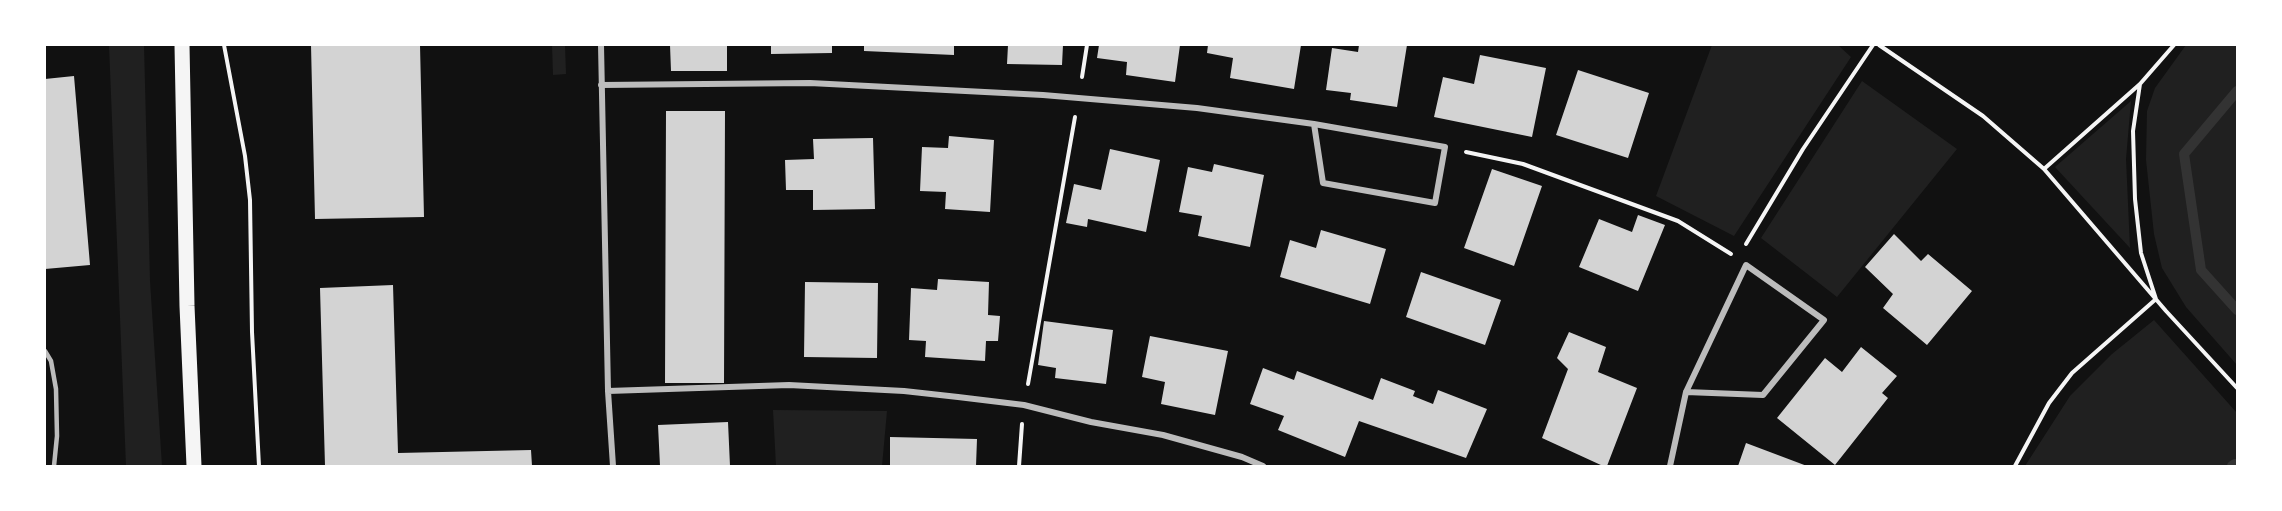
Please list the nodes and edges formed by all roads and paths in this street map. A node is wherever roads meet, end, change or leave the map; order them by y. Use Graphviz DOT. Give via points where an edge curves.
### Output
graph roads {
  1 [pos="182,45"];
  2 [pos="224,45"];
  3 [pos="601,45"];
  4 [pos="1087,45"];
  5 [pos="1873,45"];
  6 [pos="1879,45"];
  7 [pos="2175,45"];
  8 [pos="2140,84"];
  9 [pos="602,85"];
  10 [pos="1078,98"];
  11 [pos="1314,124"];
  12 [pos="1445,147"];
  13 [pos="2044,169"];
  14 [pos="1738,258"];
  15 [pos="1746,265"];
  16 [pos="2156,299"];
  17 [pos="45,351"];
  18 [pos="2237,388"];
  19 [pos="608,391"];
  20 [pos="1686,392"];
  21 [pos="1024,405"];
  22 [pos="1259,465"];
  23 [pos="54,466"];
  24 [pos="194,466"];
  25 [pos="259,466"];
  26 [pos="613,466"];
  27 [pos="1019,466"];
  28 [pos="1670,466"];
  29 [pos="2015,466"];
  1 -- 24 [label="main road"];
  2 -- 25 [label="path" via="250,200"];
  3 -- 9 [label="street"];
  4 -- 10 [label="path"];
  5 -- 14 [label="path" via="1803,149"];
  6 -- 13 [label="path" via="1983,116"];
  7 -- 8 [label="path"];
  8 -- 13 [label="path"];
  8 -- 16 [label="path" via="2133,131 2135,199 2141,253"];
  9 -- 10 [label="street" via="810,83"];
  9 -- 19 [label="street"];
  10 -- 11 [label="street" via="1197,108"];
  10 -- 21 [label="path"];
  11 -- 12 [label="street"];
  11 -- 12 [label="street" via="1323,183 1435,203"];
  12 -- 14 [label="path" via="1523,164 1678,221"];
  13 -- 16 [label="path"];
  14 -- 15 [label="path"];
  15 -- 20 [label="street"];
  15 -- 20 [label="street" via="1824,320 1763,395"];
  16 -- 18 [label="path"];
  16 -- 29 [label="path" via="2072,373 2049,403"];
  17 -- 23 [label="lane" via="56,389"];
  19 -- 21 [label="street" via="789,385 904,391"];
  19 -- 26 [label="street"];
  20 -- 28 [label="street"];
  21 -- 22 [label="street" via="1164,435"];
  21 -- 27 [label="path"];
}
